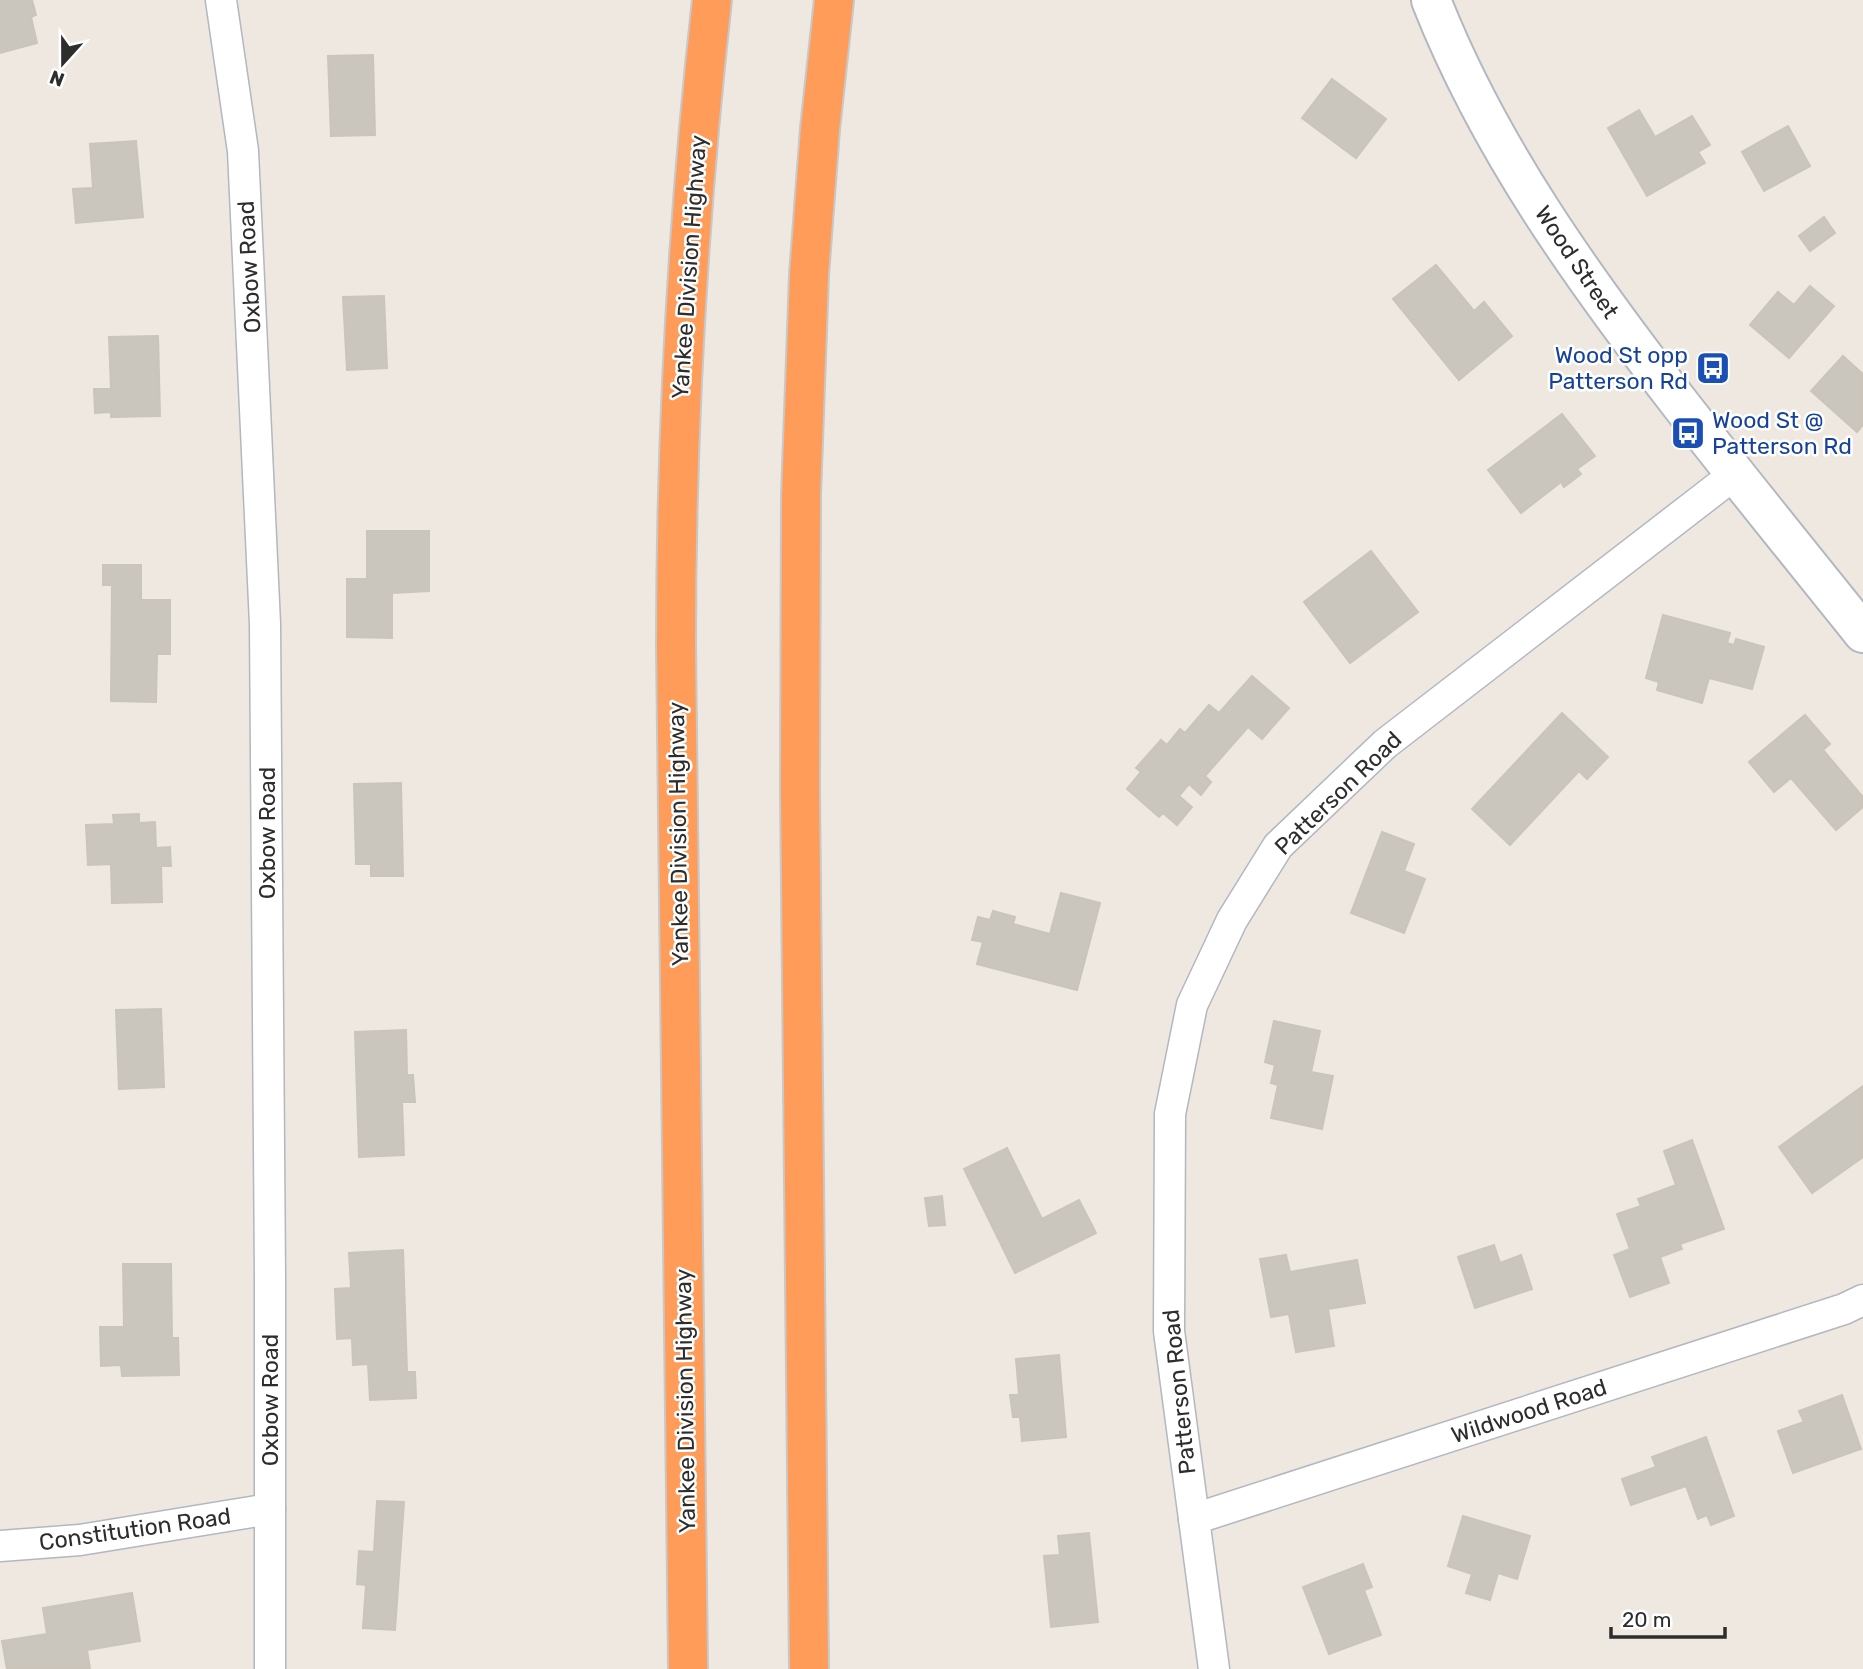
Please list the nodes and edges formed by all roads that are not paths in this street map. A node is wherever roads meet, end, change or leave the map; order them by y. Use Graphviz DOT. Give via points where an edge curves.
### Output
graph roads {
  1 [pos="221,0"];
  2 [pos="712,0"];
  3 [pos="834,0"];
  4 [pos="1431,0"];
  5 [pos="1735,474"];
  6 [pos="1863,633"];
  7 [pos="1863,1300"];
  8 [pos="270,1509"];
  9 [pos="1194,1519"];
  10 [pos="0,1546"];
  11 [pos="270,1669"];
  12 [pos="688,1669"];
  13 [pos="809,1669"];
  14 [pos="1214,1669"];
  1 -- 8 [label="street, Oxbow Road" via="243,151 265,624"];
  2 -- 12 [label="highway, Yankee Division Highway" via="691,225 677,497"];
  3 -- 13 [label="highway" via="809,275 802,484 800,777"];
  4 -- 5 [label="street, Wood Street" via="1479,103 1549,222 1627,334"];
  5 -- 6 [label="street, Wood Street"];
  5 -- 9 [label="street, Patterson Road" via="1385,744 1278,846 1232,920 1192,1004 1170,1114 1169,1331"];
  7 -- 9 [label="street, Wildwood Road"];
  8 -- 10 [label="street, Constitution Road" via="80,1540"];
  8 -- 11 [label="street, Oxbow Road"];
  9 -- 14 [label="street, Patterson Road"];
}
